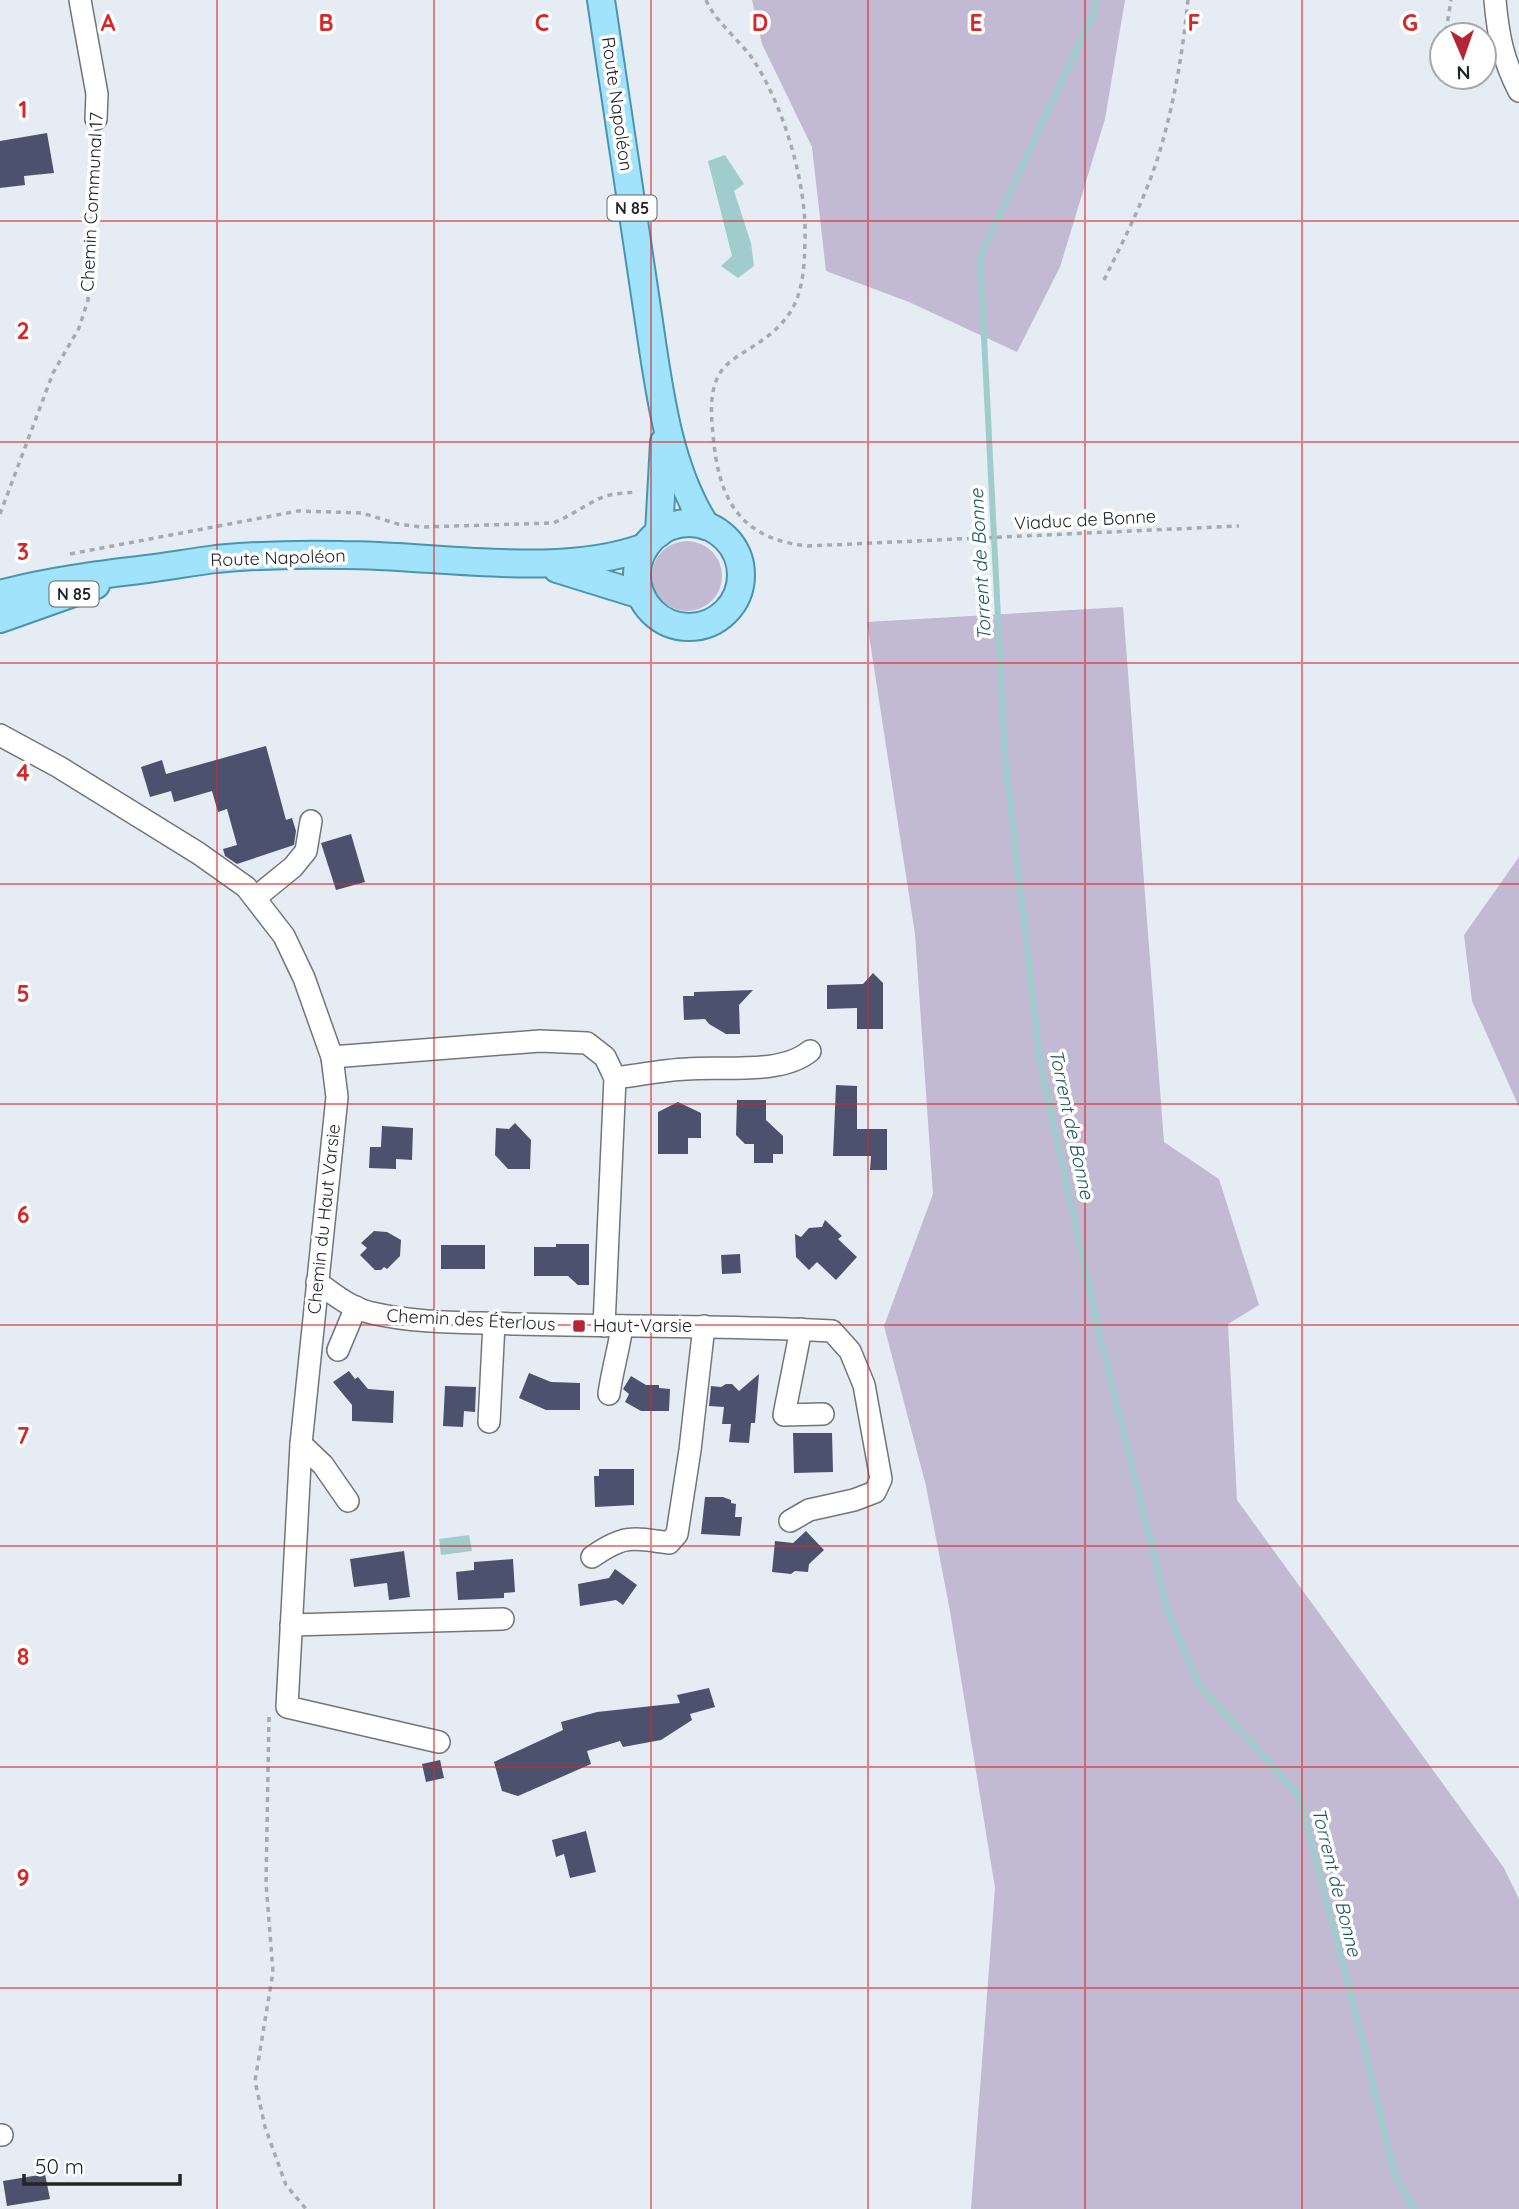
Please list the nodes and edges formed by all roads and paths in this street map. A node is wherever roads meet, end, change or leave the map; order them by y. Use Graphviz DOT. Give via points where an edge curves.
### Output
graph roads {
  1 [pos="80,0"];
  2 [pos="601,0"];
  3 [pos="706,0"];
  4 [pos="1188,0"];
  5 [pos="1451,0"];
  6 [pos="1495,0"];
  7 [pos="1448,21"];
  8 [pos="1519,91"];
  9 [pos="96,119"];
  10 [pos="1104,280"];
  11 [pos="664,415"];
  12 [pos="662,492"];
  13 [pos="0,514"];
  14 [pos="706,526"];
  15 [pos="1239,526"];
  16 [pos="652,540"];
  17 [pos="63,555"];
  18 [pos="534,564"];
  19 [pos="148,569"];
  20 [pos="0,594"];
  21 [pos="641,595"];
  22 [pos="0,619"];
  23 [pos="0,735"];
  24 [pos="311,821"];
  25 [pos="255,898"];
  26 [pos="810,1051"];
  27 [pos="332,1057"];
  28 [pos="615,1078"];
  29 [pos="317,1282"];
  30 [pos="356,1307"];
  31 [pos="494,1323"];
  32 [pos="613,1326"];
  33 [pos="704,1326"];
  34 [pos="800,1329"];
  35 [pos="338,1350"];
  36 [pos="609,1394"];
  37 [pos="823,1414"];
  38 [pos="489,1422"];
  39 [pos="300,1444"];
  40 [pos="348,1501"];
  41 [pos="790,1521"];
  42 [pos="592,1557"];
  43 [pos="503,1619"];
  44 [pos="291,1625"];
  45 [pos="287,1707"];
  46 [pos="439,1742"];
  47 [pos="306,2209"];
  1 -- 9 [label="street, Chemin Communal 17" via="97,94"];
  2 -- 11 [label="main road, Route Napoléon / N 85"];
  3 -- 15 [label="path, Viaduc de Bonne" via="766,79 801,184 805,238 793,311 767,338 726,365 716,380 712,420 719,478 735,510 762,532 792,544"];
  4 -- 10 [label="path" via="1181,61 1161,149 1134,220"];
  5 -- 7 [label="path"];
  6 -- 8 [label="street" via="1498,37"];
  9 -- 13 [label="path, Chemin Communal 17" via="88,300 79,328 53,373"];
  11 -- 12 [label="main road, Route Napoléon / N 85"];
  11 -- 14 [label="main road, Route Napoléon / N 85" via="687,489"];
  12 -- 16 [label="main road, Route Napoléon / N 85"];
  12 -- 17 [label="path" via="603,497 553,523 421,527 362,513 298,511"];
  14 -- 16 [label="main road" via="682,524"];
  14 -- 21 [label="main road" via="729,541 741,568 736,599 726,612 696,627 679,626 663,621"];
  16 -- 18 [label="main road, Route Napoléon / N 85" via="624,555"];
  16 -- 21 [label="main road" via="638,562"];
  18 -- 19 [label="main road, Route Napoléon / N 85" via="317,555 216,559"];
  18 -- 21 [label="main road, Route Napoléon / N 85"];
  19 -- 20 [label="main road, N 85" via="67,578"];
  19 -- 22 [label="main road, N 85"];
  23 -- 25 [label="street, Chemin du Haut Varsie" via="198,853"];
  24 -- 25 [label="street" via="306,851"];
  25 -- 27 [label="street, Chemin du Haut Varsie" via="284,936"];
  26 -- 28 [label="street" via="800,1060 776,1065"];
  27 -- 28 [label="street" via="540,1041 587,1043 605,1057"];
  27 -- 29 [label="street, Chemin du Haut Varsie" via="337,1097"];
  28 -- 32 [label="street"];
  29 -- 30 [label="street, Chemin des Éterlous"];
  29 -- 39 [label="street, Chemin du Haut Varsie"];
  30 -- 31 [label="street, Chemin des Éterlous" via="407,1318"];
  30 -- 35 [label="street"];
  31 -- 32 [label="street, Chemin des Éterlous"];
  31 -- 38 [label="street"];
  32 -- 33 [label="street, Chemin des Éterlous"];
  32 -- 36 [label="street" via="619,1349"];
  33 -- 34 [label="street, Chemin des Éterlous"];
  33 -- 42 [label="street" via="677,1534 669,1542 626,1538"];
  34 -- 37 [label="street" via="784,1415"];
  34 -- 41 [label="street, Chemin des Éterlous" via="832,1331 850,1351 864,1385 881,1479 875,1492 808,1510"];
  39 -- 40 [label="street" via="323,1465"];
  39 -- 44 [label="street, Chemin du Haut Varsie"];
  43 -- 44 [label="street"];
  44 -- 45 [label="street, Chemin du Haut Varsie"];
  45 -- 46 [label="street"];
  45 -- 47 [label="path" via="269,1715 266,1884 273,1972 255,2081 265,2127 286,2185"];
}
